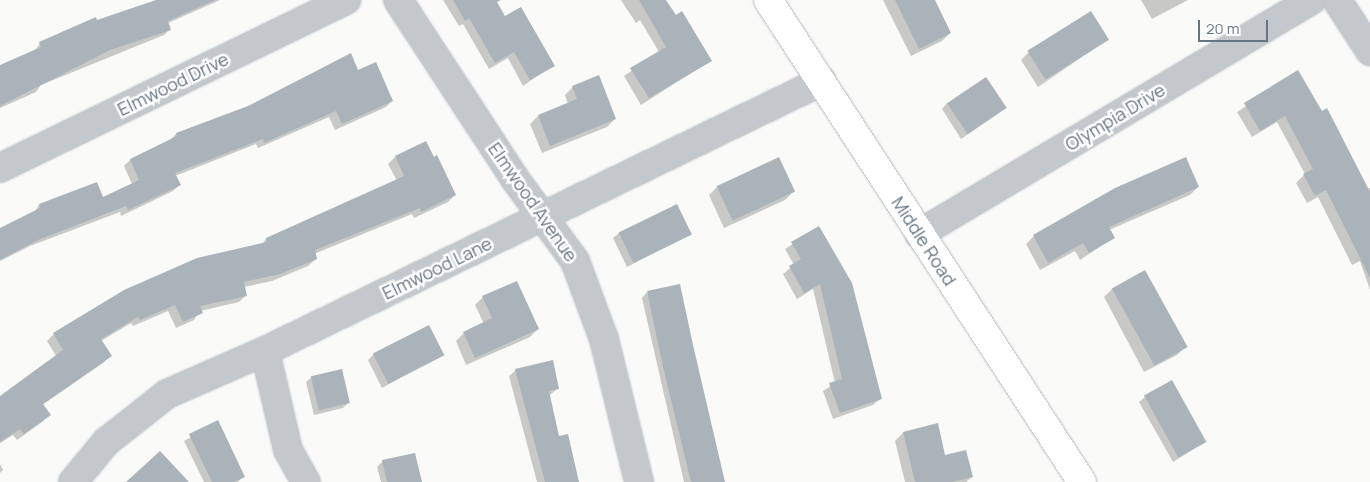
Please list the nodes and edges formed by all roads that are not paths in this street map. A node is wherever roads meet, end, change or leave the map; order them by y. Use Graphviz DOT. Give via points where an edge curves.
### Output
graph roads {
  1 [pos="346,0"];
  2 [pos="398,0"];
  3 [pos="768,0"];
  4 [pos="1311,0"];
  5 [pos="1337,0"];
  6 [pos="1370,51"];
  7 [pos="822,81"];
  8 [pos="0,168"];
  9 [pos="543,217"];
  10 [pos="919,234"];
  11 [pos="265,351"];
  12 [pos="73,482"];
  13 [pos="306,482"];
  14 [pos="639,482"];
  15 [pos="1082,482"];
  1 -- 8 [label="street, Elmwood Drive"];
  2 -- 9 [label="street, Elmwood Avenue"];
  3 -- 7 [label="main road, Middle Road"];
  4 -- 10 [label="street, Olympia Drive"];
  5 -- 6 [label="street"];
  7 -- 9 [label="street, Elmwood Lane"];
  7 -- 10 [label="main road, Middle Road"];
  9 -- 11 [label="street, Elmwood Lane"];
  9 -- 14 [label="street, Elmwood Avenue" via="575,262 604,338"];
  10 -- 15 [label="main road, Middle Road"];
  11 -- 12 [label="street, Elmwood Lane" via="167,394 106,442"];
  11 -- 13 [label="street" via="288,450"];
}
